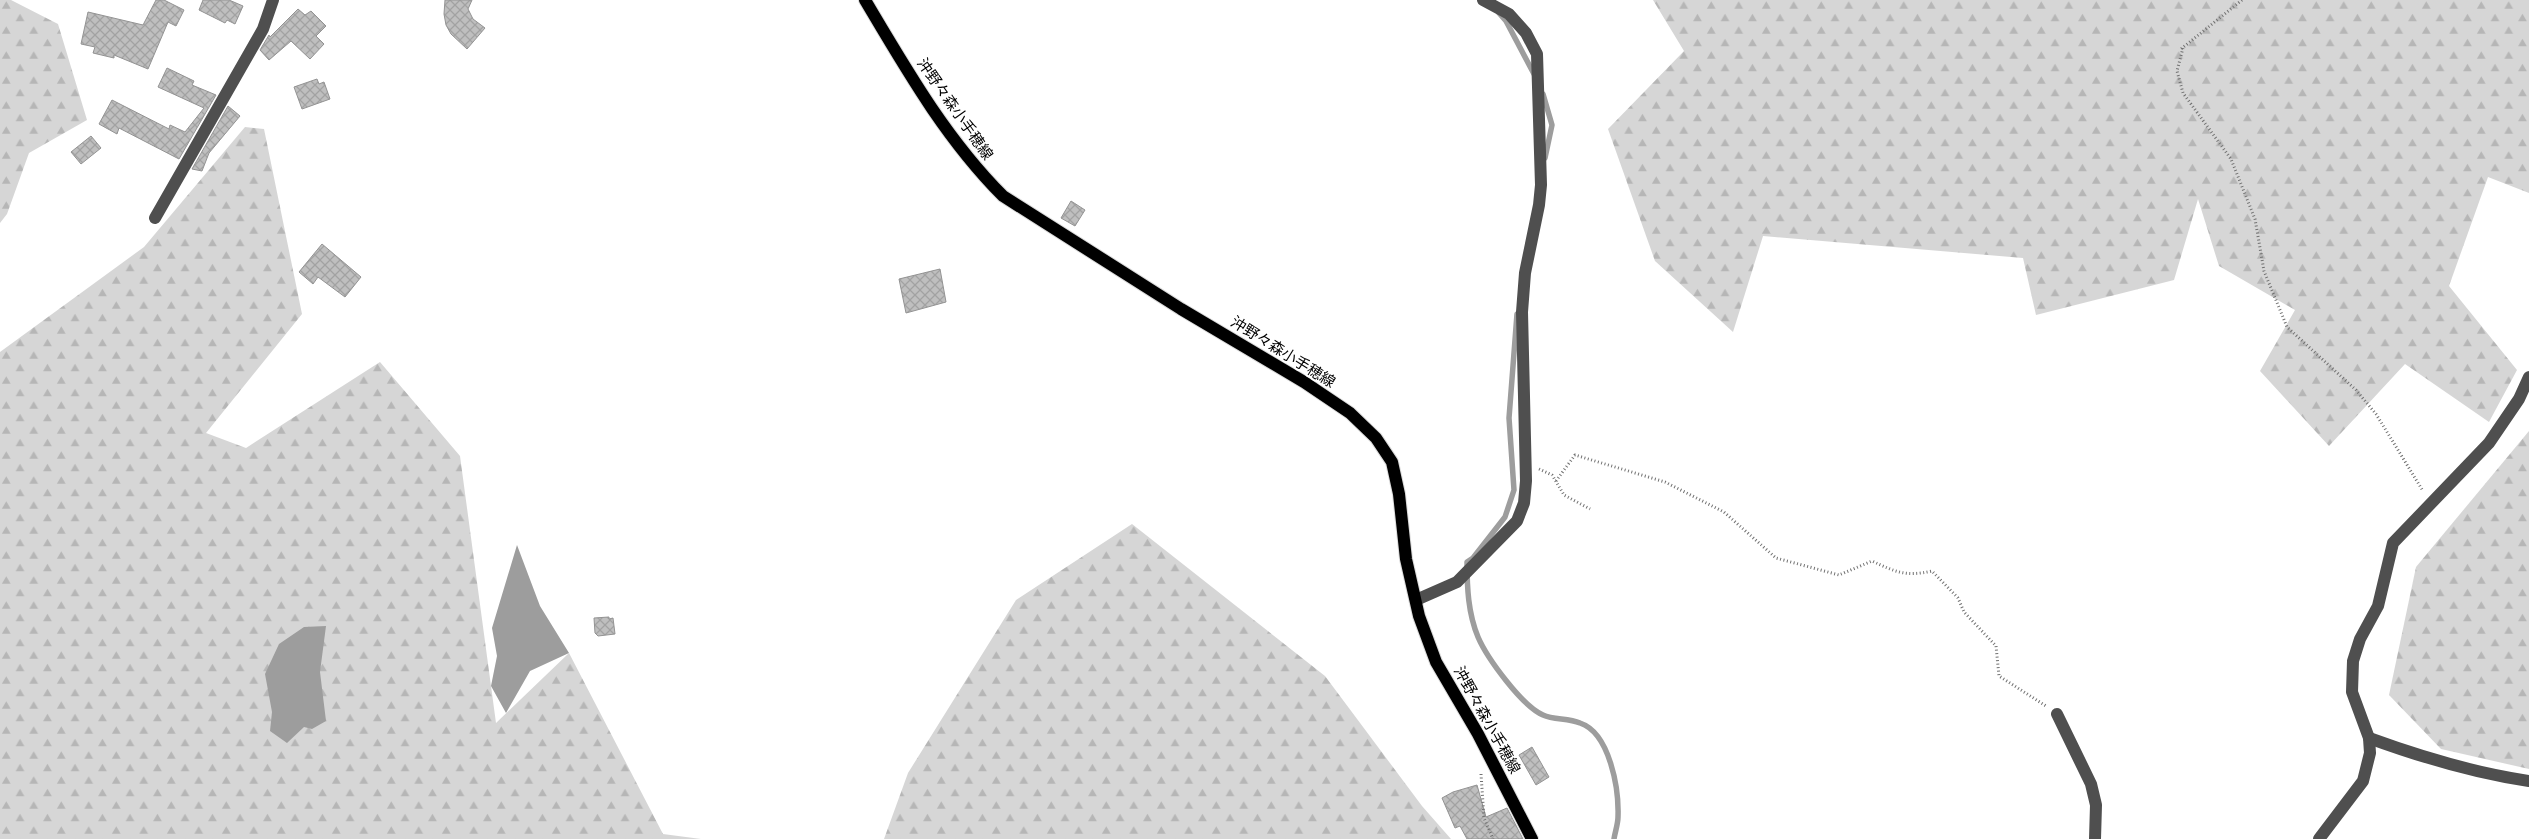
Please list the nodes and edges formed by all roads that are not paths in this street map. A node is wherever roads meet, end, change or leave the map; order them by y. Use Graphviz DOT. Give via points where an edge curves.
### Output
graph roads {
  1 [pos="273,0"];
  2 [pos="865,0"];
  3 [pos="1483,0"];
  4 [pos="155,218"];
  5 [pos="2529,377"];
  6 [pos="1416,600"];
  7 [pos="2057,714"];
  8 [pos="2369,738"];
  9 [pos="2529,781"];
  10 [pos="1532,839"];
  11 [pos="2095,839"];
  12 [pos="2319,839"];
  1 -- 4 [label="street" via="263,29"];
  2 -- 6 [label="main road, 沖野々森小手穂線" via="953,140 1002,196 1304,382 1350,413 1376,438 1392,462 1396,478 1406,559"];
  3 -- 6 [label="street" via="1509,14 1526,33 1537,54 1541,185 1525,272 1522,312 1524,503 1517,521 1458,582"];
  5 -- 8 [label="street" via="2519,399 2489,443 2393,543 2378,606 2360,639 2353,661 2352,692"];
  6 -- 10 [label="main road, 沖野々森小手穂線" via="1436,662"];
  7 -- 11 [label="street" via="2091,784 2096,805"];
  8 -- 9 [label="street" via="2479,772"];
  8 -- 12 [label="street" via="2370,753 2363,781"];
}
